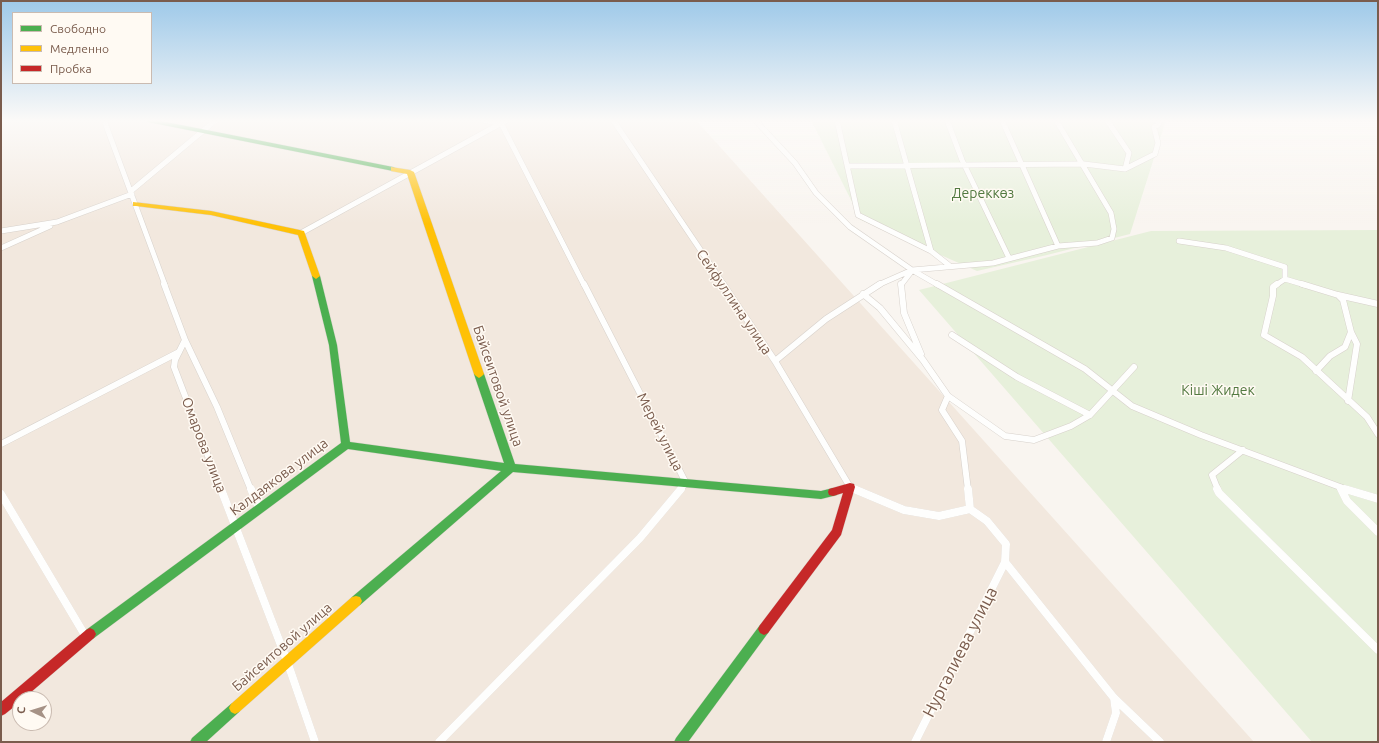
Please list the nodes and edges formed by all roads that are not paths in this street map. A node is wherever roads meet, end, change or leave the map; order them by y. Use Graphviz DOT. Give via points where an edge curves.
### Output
graph roads {
  1 [pos="117,155"];
  2 [pos="174,155"];
  3 [pos="322,155"];
  4 [pos="442,155"];
  5 [pos="517,155"];
  6 [pos="636,155"];
  7 [pos="787,155"];
  8 [pos="845,155"];
  9 [pos="905,155"];
  10 [pos="961,155"];
  11 [pos="1018,155"];
  12 [pos="1078,155"];
  13 [pos="1129,155"];
  14 [pos="1154,155"];
  15 [pos="1084,164"];
  16 [pos="1023,165"];
  17 [pos="848,166"];
  18 [pos="908,166"];
  19 [pos="965,166"];
  20 [pos="1125,169"];
  21 [pos="410,172"];
  22 [pos="131,192"];
  23 [pos="136,204"];
  24 [pos="57,222"];
  25 [pos="1,231"];
  26 [pos="301,233"];
  27 [pos="1179,241"];
  28 [pos="1058,246"];
  29 [pos="1,248"];
  30 [pos="931,252"];
  31 [pos="1009,258"];
  32 [pos="950,266"];
  33 [pos="912,270"];
  34 [pos="1286,279"];
  35 [pos="863,294"];
  36 [pos="1338,295"];
  37 [pos="1378,304"];
  38 [pos="1351,332"];
  39 [pos="952,335"];
  40 [pos="185,340"];
  41 [pos="179,351"];
  42 [pos="923,360"];
  43 [pos="775,361"];
  44 [pos="1134,367"];
  45 [pos="1316,371"];
  46 [pos="1112,390"];
  47 [pos="948,396"];
  48 [pos="1348,401"];
  49 [pos="1090,415"];
  50 [pos="1378,434"];
  51 [pos="1,444"];
  52 [pos="346,445"];
  53 [pos="1243,450"];
  54 [pos="511,468"];
  55 [pos="686,483"];
  56 [pos="1340,487"];
  57 [pos="850,488"];
  58 [pos="1,494"];
  59 [pos="1378,499"];
  60 [pos="259,508"];
  61 [pos="970,509"];
  62 [pos="235,527"];
  63 [pos="1378,532"];
  64 [pos="1006,562"];
  65 [pos="86,637"];
  66 [pos="1378,650"];
  67 [pos="287,661"];
  68 [pos="1114,698"];
  69 [pos="1,710"];
  70 [pos="196,742"];
  71 [pos="315,742"];
  72 [pos="439,742"];
  73 [pos="680,742"];
  74 [pos="915,742"];
  75 [pos="1106,742"];
  76 [pos="1160,742"];
  1 -- 22 [label="street"];
  2 -- 22 [label="street"];
  3 -- 21 [label="street"];
  4 -- 21 [label="street"];
  5 -- 55 [label="street, Мерей улица"];
  6 -- 43 [label="street, Сейфуллина улица"];
  7 -- 33 [label="street" via="816,193 850,227"];
  8 -- 17 [label="street"];
  9 -- 18 [label="street"];
  10 -- 19 [label="street"];
  11 -- 16 [label="street"];
  12 -- 15 [label="street"];
  13 -- 20 [label="street"];
  14 -- 20 [label="street"];
  15 -- 16 [label="street"];
  15 -- 20 [label="street"];
  15 -- 28 [label="street" via="1111,213 1114,229 1112,238 1097,243"];
  16 -- 19 [label="street"];
  16 -- 28 [label="street"];
  17 -- 18 [label="street"];
  17 -- 30 [label="street" via="858,215"];
  18 -- 19 [label="street"];
  18 -- 30 [label="street"];
  19 -- 31 [label="street"];
  21 -- 26 [label="street"];
  21 -- 54 [label="street, Байсеитовой улица"];
  22 -- 23 [label="street"];
  22 -- 24 [label="street"];
  23 -- 26 [label="street" via="211,213"];
  23 -- 40 [label="street"];
  24 -- 25 [label="street"];
  24 -- 29 [label="street"];
  26 -- 52 [label="street, Калдаякова улица" via="314,268 333,345"];
  27 -- 34 [label="street" via="1226,248 1266,260 1285,267"];
  28 -- 31 [label="street"];
  30 -- 32 [label="street"];
  31 -- 32 [label="street" via="993,263"];
  32 -- 33 [label="street"];
  33 -- 35 [label="street"];
  33 -- 42 [label="street" via="901,284 904,313"];
  33 -- 46 [label="street" via="1042,343 1085,369"];
  34 -- 36 [label="street"];
  34 -- 45 [label="street" via="1273,287 1264,335 1302,356"];
  35 -- 42 [label="street" via="880,308"];
  35 -- 43 [label="street" via="826,319"];
  36 -- 37 [label="street"];
  36 -- 38 [label="street" via="1342,300"];
  38 -- 45 [label="street" via="1346,347 1330,356"];
  38 -- 48 [label="street" via="1357,344"];
  39 -- 49 [label="street" via="1017,377"];
  40 -- 41 [label="street, Омарова улица"];
  40 -- 60 [label="street"];
  41 -- 51 [label="street"];
  41 -- 62 [label="street, Омарова улица" via="174,367"];
  42 -- 47 [label="street"];
  43 -- 57 [label="street, Сейфуллина улица"];
  44 -- 46 [label="street"];
  45 -- 48 [label="street"];
  46 -- 49 [label="street"];
  46 -- 53 [label="street" via="1132,406"];
  47 -- 49 [label="street" via="1005,436 1034,440 1071,426"];
  47 -- 61 [label="street" via="942,410 962,441"];
  48 -- 50 [label="street" via="1367,417"];
  52 -- 54 [label="street"];
  52 -- 60 [label="street, Калдаякова улица"];
  53 -- 56 [label="street"];
  53 -- 66 [label="street" via="1212,475 1219,492"];
  54 -- 55 [label="street"];
  54 -- 67 [label="street, Байсеитовой улица"];
  55 -- 57 [label="street" via="820,495"];
  55 -- 72 [label="street, Мерей улица" via="640,538"];
  56 -- 59 [label="street"];
  56 -- 63 [label="street" via="1347,501"];
  57 -- 61 [label="street" via="904,510 939,516"];
  57 -- 73 [label="street" via="837,532"];
  58 -- 65 [label="street"];
  60 -- 62 [label="street, Калдаякова улица"];
  61 -- 64 [label="street" via="988,521 1006,544"];
  62 -- 65 [label="street, Калдаякова улица"];
  62 -- 67 [label="street, Омарова улица"];
  64 -- 68 [label="street"];
  64 -- 74 [label="street, Нургалиева улица"];
  65 -- 69 [label="street, Калдаякова улица"];
  67 -- 70 [label="street, Байсеитовой улица"];
  67 -- 71 [label="street, Омарова улица"];
  68 -- 75 [label="street" via="1116,713"];
  68 -- 76 [label="street"];
}
